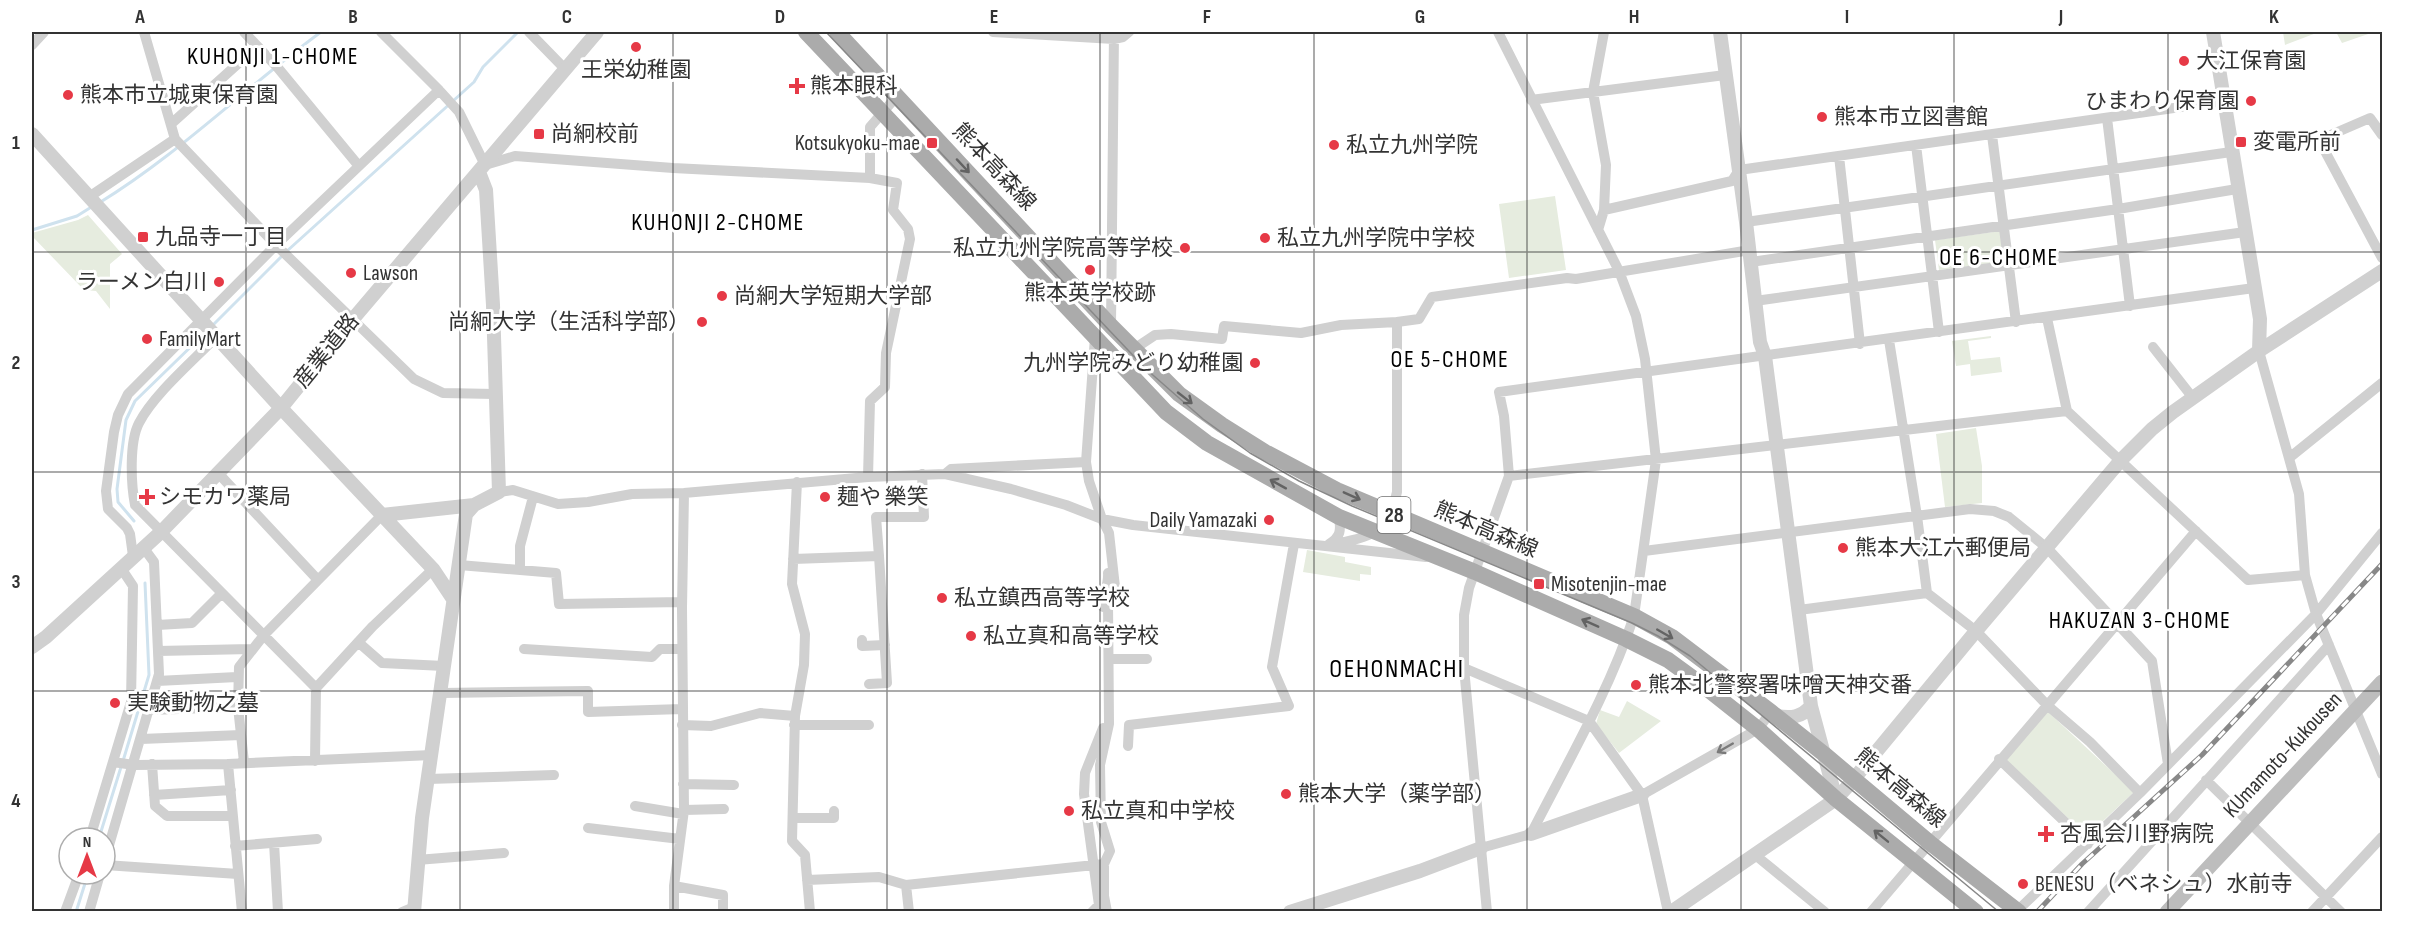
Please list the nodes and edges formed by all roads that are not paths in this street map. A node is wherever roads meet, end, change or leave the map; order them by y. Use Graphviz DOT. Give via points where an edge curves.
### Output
graph roads {
  1 [pos="44,32"];
  2 [pos="144,32"];
  3 [pos="244,32"];
  4 [pos="381,32"];
  5 [pos="530,32"];
  6 [pos="597,32"];
  7 [pos="806,32"];
  8 [pos="837,32"];
  9 [pos="993,32"];
  10 [pos="1129,32"];
  11 [pos="1498,32"];
  12 [pos="1604,32"];
  13 [pos="1720,32"];
  14 [pos="2213,32"];
  15 [pos="1114,35"];
  16 [pos="32,45"];
  17 [pos="259,50"];
  18 [pos="565,69"];
  19 [pos="1725,75"];
  20 [pos="439,90"];
  21 [pos="1593,92"];
  22 [pos="897,96"];
  23 [pos="1531,100"];
  24 [pos="2223,101"];
  25 [pos="883,114"];
  26 [pos="2107,118"];
  27 [pos="171,124"];
  28 [pos="32,134"];
  29 [pos="1992,135"];
  30 [pos="2382,135"];
  31 [pos="175,139"];
  32 [pos="1916,145"];
  33 [pos="2231,152"];
  34 [pos="1839,156"];
  35 [pos="358,165"];
  36 [pos="482,169"];
  37 [pos="2114,169"];
  38 [pos="1739,170"];
  39 [pos="870,177"];
  40 [pos="1998,186"];
  41 [pos="2237,189"];
  42 [pos="89,197"];
  43 [pos="1923,197"];
  44 [pos="1845,207"];
  45 [pos="2118,209"];
  46 [pos="1604,210"];
  47 [pos="1746,222"];
  48 [pos="2004,225"];
  49 [pos="1598,230"];
  50 [pos="2245,232"];
  51 [pos="1926,236"];
  52 [pos="276,244"];
  53 [pos="1849,248"];
  54 [pos="2123,250"];
  55 [pos="1750,256"];
  56 [pos="2382,258"];
  57 [pos="2009,265"];
  58 [pos="1619,271"];
  59 [pos="1932,276"];
  60 [pos="2381,276"];
  61 [pos="1854,288"];
  62 [pos="2254,288"];
  63 [pos="1755,301"];
  64 [pos="2130,306"];
  65 [pos="2047,318"];
  66 [pos="353,319"];
  67 [pos="202,322"];
  68 [pos="1397,322"];
  69 [pos="2016,322"];
  70 [pos="1111,326"];
  71 [pos="1939,332"];
  72 [pos="216,337"];
  73 [pos="1095,337"];
  74 [pos="1889,340"];
  75 [pos="1860,344"];
  76 [pos="2153,347"];
  77 [pos="1134,349"];
  78 [pos="2259,351"];
  79 [pos="1765,356"];
  80 [pos="1645,373"];
  81 [pos="2382,383"];
  82 [pos="495,394"];
  83 [pos="2193,398"];
  84 [pos="281,408"];
  85 [pos="2067,411"];
  86 [pos="1903,430"];
  87 [pos="1777,445"];
  88 [pos="2289,458"];
  89 [pos="1656,460"];
  90 [pos="2121,460"];
  91 [pos="1086,462"];
  92 [pos="218,473"];
  93 [pos="922,474"];
  94 [pos="945,474"];
  95 [pos="1509,476"];
  96 [pos="868,477"];
  97 [pos="797,482"];
  98 [pos="499,492"];
  99 [pos="684,493"];
  100 [pos="533,497"];
  101 [pos="474,505"];
  102 [pos="1392,514"];
  103 [pos="382,515"];
  104 [pos="1917,516"];
  105 [pos="1339,517"];
  106 [pos="1102,519"];
  107 [pos="2196,531"];
  108 [pos="161,532"];
  109 [pos="1376,532"];
  110 [pos="1790,532"];
  111 [pos="2382,533"];
  112 [pos="1294,544"];
  113 [pos="1326,546"];
  114 [pos="2047,548"];
  115 [pos="1644,551"];
  116 [pos="138,552"];
  117 [pos="1482,553"];
  118 [pos="879,556"];
  119 [pos="794,559"];
  120 [pos="1444,559"];
  121 [pos="459,566"];
  122 [pos="121,568"];
  123 [pos="433,569"];
  124 [pos="520,570"];
  125 [pos="1475,572"];
  126 [pos="2305,575"];
  127 [pos="318,580"];
  128 [pos="222,592"];
  129 [pos="1928,593"];
  130 [pos="453,599"];
  131 [pos="682,602"];
  132 [pos="1799,610"];
  133 [pos="2316,614"];
  134 [pos="1634,616"];
  135 [pos="2116,623"];
  136 [pos="157,625"];
  137 [pos="1976,632"];
  138 [pos="264,635"];
  139 [pos="1626,639"];
  140 [pos="862,640"];
  141 [pos="358,642"];
  142 [pos="885,645"];
  143 [pos="2329,645"];
  144 [pos="32,646"];
  145 [pos="251,649"];
  146 [pos="524,649"];
  147 [pos="682,649"];
  148 [pos="158,651"];
  149 [pos="1148,658"];
  150 [pos="1109,659"];
  151 [pos="444,666"];
  152 [pos="1464,668"];
  153 [pos="237,677"];
  154 [pos="157,681"];
  155 [pos="2382,682"];
  156 [pos="869,684"];
  157 [pos="316,688"];
  158 [pos="441,693"];
  159 [pos="2047,705"];
  160 [pos="1811,706"];
  161 [pos="238,707"];
  162 [pos="682,709"];
  163 [pos="2357,709"];
  164 [pos="148,710"];
  165 [pos="1774,714"];
  166 [pos="795,721"];
  167 [pos="1589,721"];
  168 [pos="682,725"];
  169 [pos="868,725"];
  170 [pos="1758,729"];
  171 [pos="241,735"];
  172 [pos="141,739"];
  173 [pos="1128,746"];
  174 [pos="1824,754"];
  175 [pos="432,755"];
  176 [pos="1999,759"];
  177 [pos="315,761"];
  178 [pos="113,762"];
  179 [pos="244,762"];
  180 [pos="152,764"];
  181 [pos="228,764"];
  182 [pos="2168,764"];
  183 [pos="134,765"];
  184 [pos="2382,774"];
  185 [pos="554,775"];
  186 [pos="428,779"];
  187 [pos="1855,780"];
  188 [pos="2206,780"];
  189 [pos="683,784"];
  190 [pos="734,785"];
  191 [pos="231,790"];
  192 [pos="2140,794"];
  193 [pos="154,795"];
  194 [pos="1642,795"];
  195 [pos="1836,799"];
  196 [pos="635,806"];
  197 [pos="724,809"];
  198 [pos="683,812"];
  199 [pos="233,816"];
  200 [pos="793,818"];
  201 [pos="834,819"];
  202 [pos="2250,824"];
  203 [pos="94,826"];
  204 [pos="115,826"];
  205 [pos="588,828"];
  206 [pos="1531,834"];
  207 [pos="2382,837"];
  208 [pos="680,839"];
  209 [pos="317,840"];
  210 [pos="274,843"];
  211 [pos="1930,843"];
  212 [pos="2088,844"];
  213 [pos="235,846"];
  214 [pos="1481,848"];
  215 [pos="504,853"];
  216 [pos="1754,854"];
  217 [pos="417,860"];
  218 [pos="1913,861"];
  219 [pos="1099,865"];
  220 [pos="117,866"];
  221 [pos="238,874"];
  222 [pos="807,880"];
  223 [pos="906,885"];
  224 [pos="75,886"];
  225 [pos="97,886"];
  226 [pos="674,886"];
  227 [pos="2326,898"];
  228 [pos="1959,906"];
  229 [pos="1310,908"];
  230 [pos="410,910"];
  231 [pos="2170,910"];
  232 [pos="2018,911"];
  233 [pos="65,912"];
  234 [pos="89,912"];
  235 [pos="242,912"];
  236 [pos="278,912"];
  237 [pos="674,912"];
  238 [pos="723,912"];
  239 [pos="810,912"];
  240 [pos="909,912"];
  241 [pos="1092,912"];
  242 [pos="1107,912"];
  243 [pos="1290,912"];
  244 [pos="1487,912"];
  245 [pos="1669,912"];
  246 [pos="1825,912"];
  247 [pos="1871,912"];
  248 [pos="1976,912"];
  249 [pos="2088,912"];
  250 [pos="2312,912"];
  251 [pos="2341,912"];
  1 -- 16 [label="street"];
  2 -- 27 [label="street"];
  3 -- 17 [label="street"];
  4 -- 20 [label="street"];
  5 -- 18 [label="street"];
  6 -- 18 [label="street, 産業道路"];
  7 -- 25 [label="main road, 熊本高森線 / 28"];
  8 -- 22 [label="main road, 熊本高森線 / 28"];
  9 -- 15 [label="street"];
  10 -- 15 [label="street" via="1123,37"];
  11 -- 23 [label="street"];
  12 -- 21 [label="street"];
  13 -- 19 [label="street"];
  14 -- 24 [label="street"];
  15 -- 70 [label="street"];
  17 -- 27 [label="street" via="241,61"];
  17 -- 35 [label="street"];
  18 -- 36 [label="street, 産業道路"];
  19 -- 21 [label="street"];
  19 -- 38 [label="street"];
  20 -- 35 [label="street"];
  20 -- 36 [label="street" via="466,123"];
  21 -- 23 [label="street"];
  21 -- 46 [label="street" via="1606,165"];
  22 -- 25 [label="street"];
  22 -- 70 [label="main road, 熊本高森線 / 28, one-way"];
  23 -- 49 [label="street"];
  24 -- 26 [label="street"];
  24 -- 33 [label="street"];
  25 -- 39 [label="street" via="870,127"];
  25 -- 73 [label="main road, 熊本高森線 / 28"];
  26 -- 29 [label="street"];
  26 -- 37 [label="street"];
  27 -- 31 [label="street"];
  28 -- 42 [label="street"];
  29 -- 32 [label="street"];
  29 -- 40 [label="street"];
  30 -- 56 [label="street" via="2370,118 2319,140"];
  31 -- 42 [label="street"];
  31 -- 52 [label="street"];
  32 -- 34 [label="street"];
  32 -- 43 [label="street"];
  33 -- 37 [label="street"];
  33 -- 41 [label="street"];
  34 -- 38 [label="street"];
  34 -- 44 [label="street"];
  35 -- 52 [label="street"];
  36 -- 39 [label="street" via="514,156"];
  36 -- 66 [label="street, 産業道路"];
  36 -- 82 [label="street" via="493,305"];
  37 -- 40 [label="street"];
  37 -- 45 [label="street"];
  38 -- 46 [label="street" via="1732,181"];
  38 -- 47 [label="street"];
  39 -- 96 [label="street" via="897,183 893,210 908,229 910,239 886,353 885,387 870,401"];
  40 -- 43 [label="street"];
  40 -- 48 [label="street"];
  41 -- 45 [label="street"];
  41 -- 50 [label="street"];
  42 -- 67 [label="street"];
  43 -- 44 [label="street"];
  43 -- 51 [label="street"];
  44 -- 47 [label="street"];
  44 -- 53 [label="street"];
  45 -- 48 [label="street"];
  45 -- 54 [label="street"];
  46 -- 49 [label="street"];
  47 -- 55 [label="street"];
  48 -- 51 [label="street"];
  48 -- 57 [label="street"];
  49 -- 58 [label="street"];
  50 -- 54 [label="street"];
  50 -- 62 [label="street"];
  51 -- 53 [label="street"];
  51 -- 59 [label="street"];
  52 -- 66 [label="street"];
  52 -- 67 [label="street"];
  53 -- 55 [label="street"];
  53 -- 61 [label="street"];
  54 -- 57 [label="street"];
  54 -- 64 [label="street"];
  55 -- 58 [label="street"];
  55 -- 63 [label="street"];
  57 -- 59 [label="street"];
  57 -- 69 [label="street"];
  58 -- 68 [label="street" via="1432,297 1419,320"];
  58 -- 80 [label="street" via="1636,316"];
  59 -- 61 [label="street"];
  59 -- 71 [label="street"];
  60 -- 78 [label="street"];
  61 -- 63 [label="street"];
  61 -- 75 [label="street"];
  62 -- 64 [label="street"];
  62 -- 78 [label="street" via="2260,320"];
  63 -- 79 [label="street"];
  64 -- 65 [label="street"];
  65 -- 69 [label="street"];
  65 -- 85 [label="street"];
  66 -- 82 [label="street" via="414,379 443,393"];
  66 -- 84 [label="street, 産業道路"];
  67 -- 72 [label="street"];
  67 -- 116 [label="street" via="129,394 118,415 106,491 108,509 127,528"];
  68 -- 77 [label="street" via="1341,325 1301,333 1224,326 1222,339 1155,335"];
  68 -- 102 [label="street" via="1397,492"];
  69 -- 71 [label="street"];
  70 -- 77 [label="main road, 熊本高森線 / 28"];
  71 -- 74 [label="street"];
  72 -- 84 [label="street"];
  72 -- 108 [label="street" via="149,406 138,425 134,444 135,505"];
  73 -- 91 [label="street"];
  105 -- 73 [label="main road, 熊本高森線 / 28, one-way" via="1207,443 1166,412"];
  74 -- 75 [label="street"];
  74 -- 86 [label="street"];
  75 -- 79 [label="street"];
  76 -- 83 [label="street"];
  77 -- 102 [label="main road, 熊本高森線 / 28, one-way" via="1179,394 1222,425 1265,452"];
  78 -- 83 [label="street"];
  78 -- 88 [label="street"];
  79 -- 80 [label="street"];
  79 -- 87 [label="street"];
  80 -- 89 [label="street"];
  80 -- 95 [label="street" via="1499,392"];
  81 -- 88 [label="street"];
  82 -- 98 [label="street"];
  83 -- 90 [label="street" via="2152,429"];
  84 -- 92 [label="street, 産業道路"];
  84 -- 103 [label="street"];
  85 -- 86 [label="street"];
  85 -- 90 [label="street"];
  86 -- 87 [label="street"];
  86 -- 104 [label="street"];
  87 -- 89 [label="street"];
  87 -- 110 [label="street"];
  88 -- 126 [label="street" via="2299,494"];
  89 -- 95 [label="street"];
  89 -- 115 [label="street"];
  90 -- 107 [label="street"];
  90 -- 114 [label="street"];
  91 -- 94 [label="street" via="951,469"];
  91 -- 106 [label="street"];
  92 -- 108 [label="street, 産業道路"];
  92 -- 127 [label="street"];
  93 -- 94 [label="street"];
  93 -- 96 [label="street"];
  93 -- 118 [label="street" via="924,517 876,517"];
  94 -- 106 [label="street" via="1011,489"];
  95 -- 117 [label="street"];
  96 -- 97 [label="street"];
  97 -- 99 [label="street"];
  97 -- 119 [label="street"];
  98 -- 100 [label="street" via="513,490"];
  98 -- 101 [label="street"];
  99 -- 100 [label="street" via="632,494 558,504"];
  99 -- 131 [label="street"];
  100 -- 124 [label="street" via="520,546"];
  101 -- 103 [label="street"];
  101 -- 121 [label="street" via="466,514"];
  102 -- 109 [label="street"];
  102 -- 117 [label="main road, 熊本高森線 / 28"];
  103 -- 123 [label="street"];
  103 -- 127 [label="street"];
  104 -- 110 [label="street"];
  104 -- 114 [label="street" via="1970,510 1994,512 2009,517"];
  104 -- 129 [label="street"];
  105 -- 109 [label="main road, 熊本高森線 / 28"];
  105 -- 113 [label="street" via="1337,539"];
  106 -- 112 [label="street"];
  106 -- 150 [label="street" via="1109,533 1115,587 1108,601"];
  106 -- 219 [label="street" via="1098,523 1109,581 1103,593 1103,727 1085,773 1084,794"];
  107 -- 126 [label="street" via="2248,580"];
  107 -- 135 [label="street"];
  108 -- 116 [label="street, 産業道路"];
  108 -- 128 [label="street"];
  109 -- 113 [label="street"];
  109 -- 120 [label="main road, 熊本高森線 / 28"];
  110 -- 115 [label="street"];
  110 -- 132 [label="street"];
  111 -- 133 [label="street"];
  112 -- 113 [label="street"];
  112 -- 173 [label="street" via="1272,667 1289,706 1129,725"];
  113 -- 120 [label="street"];
  114 -- 135 [label="street"];
  114 -- 137 [label="street"];
  115 -- 134 [label="street"];
  116 -- 122 [label="street, 産業道路"];
  116 -- 136 [label="street" via="154,562"];
  117 -- 125 [label="street"];
  117 -- 134 [label="main road, 熊本高森線 / 28"];
  118 -- 119 [label="street"];
  118 -- 142 [label="street"];
  119 -- 166 [label="street" via="792,584 805,634"];
  120 -- 125 [label="main road, 熊本高森線 / 28"];
  121 -- 124 [label="street"];
  121 -- 130 [label="street"];
  122 -- 144 [label="street, 産業道路"];
  122 -- 178 [label="street" via="133,586 131,702"];
  123 -- 130 [label="street"];
  123 -- 141 [label="street"];
  124 -- 131 [label="street" via="556,573 559,604"];
  139 -- 125 [label="main road, 熊本高森線 / 28, one-way"];
  125 -- 152 [label="street" via="1464,615"];
  126 -- 133 [label="street"];
  127 -- 138 [label="street"];
  128 -- 136 [label="street" via="192,623"];
  128 -- 138 [label="street"];
  129 -- 132 [label="street"];
  129 -- 137 [label="street"];
  130 -- 151 [label="street"];
  131 -- 147 [label="street"];
  132 -- 160 [label="street"];
  133 -- 143 [label="street"];
  133 -- 182 [label="street"];
  134 -- 139 [label="street"];
  134 -- 165 [label="main road, 熊本高森線 / 28, one-way" via="1672,638"];
  135 -- 159 [label="street"];
  135 -- 182 [label="street" via="2152,661"];
  136 -- 148 [label="street"];
  137 -- 159 [label="street"];
  137 -- 187 [label="street"];
  138 -- 145 [label="street"];
  138 -- 157 [label="street"];
  139 -- 167 [label="street"];
  139 -- 170 [label="main road, 熊本高森線 / 28" via="1668,660"];
  140 -- 142 [label="street" via="862,646"];
  141 -- 151 [label="street" via="382,663"];
  141 -- 157 [label="street"];
  142 -- 156 [label="street" via="887,684"];
  143 -- 163 [label="street"];
  143 -- 188 [label="street"];
  145 -- 148 [label="street"];
  145 -- 153 [label="street"];
  146 -- 147 [label="street" via="652,657 660,649"];
  147 -- 162 [label="street"];
  148 -- 154 [label="street"];
  149 -- 150 [label="street"];
  150 -- 219 [label="street" via="1109,724 1100,765 1101,822 1110,851"];
  151 -- 158 [label="street"];
  152 -- 167 [label="street"];
  152 -- 214 [label="street"];
  153 -- 154 [label="street"];
  153 -- 161 [label="street"];
  154 -- 164 [label="street"];
  155 -- 163 [label="main road, KUmamoto-Kukousen"];
  157 -- 177 [label="street"];
  158 -- 162 [label="street" via="588,691 588,712"];
  158 -- 175 [label="street"];
  159 -- 176 [label="street"];
  159 -- 192 [label="street"];
  160 -- 165 [label="street" via="1796,717"];
  160 -- 174 [label="street"];
  161 -- 164 [label="street"];
  161 -- 171 [label="street"];
  162 -- 168 [label="street"];
  163 -- 184 [label="street"];
  163 -- 202 [label="main road, KUmamoto-Kukousen"];
  164 -- 172 [label="street"];
  165 -- 170 [label="street"];
  165 -- 174 [label="main road, 熊本高森線 / 28"];
  166 -- 168 [label="street" via="760,713 711,726"];
  166 -- 169 [label="street"];
  166 -- 200 [label="street"];
  167 -- 194 [label="street"];
  167 -- 206 [label="street"];
  168 -- 189 [label="street"];
  170 -- 194 [label="street, one-way"];
  170 -- 195 [label="main road, 熊本高森線 / 28"];
  171 -- 172 [label="street"];
  171 -- 179 [label="street"];
  172 -- 183 [label="street"];
  174 -- 187 [label="main road, 熊本高森線 / 28"];
  174 -- 195 [label="street"];
  175 -- 177 [label="street"];
  175 -- 186 [label="street"];
  176 -- 211 [label="street"];
  176 -- 212 [label="street"];
  177 -- 179 [label="street"];
  178 -- 183 [label="street"];
  178 -- 203 [label="street"];
  179 -- 181 [label="street"];
  180 -- 181 [label="street"];
  180 -- 183 [label="street"];
  180 -- 193 [label="street"];
  181 -- 191 [label="street"];
  182 -- 192 [label="street"];
  183 -- 204 [label="street"];
  185 -- 186 [label="street"];
  186 -- 217 [label="street"];
  187 -- 195 [label="street"];
  187 -- 211 [label="main road, 熊本高森線 / 28"];
  188 -- 202 [label="street"];
  188 -- 249 [label="street"];
  189 -- 190 [label="street"];
  189 -- 198 [label="street"];
  191 -- 193 [label="street"];
  191 -- 199 [label="street"];
  192 -- 212 [label="street"];
  193 -- 199 [label="street" via="155,806 167,816"];
  194 -- 206 [label="street"];
  194 -- 245 [label="street"];
  195 -- 216 [label="street"];
  218 -- 195 [label="main road, 熊本高森線 / 28, one-way"];
  196 -- 198 [label="street"];
  197 -- 198 [label="street"];
  198 -- 208 [label="street"];
  199 -- 213 [label="street"];
  200 -- 201 [label="street"];
  200 -- 222 [label="street" via="792,842 805,855"];
  202 -- 227 [label="street"];
  202 -- 231 [label="main road, KUmamoto-Kukousen"];
  205 -- 208 [label="street"];
  206 -- 214 [label="street"];
  207 -- 227 [label="street"];
  208 -- 226 [label="street"];
  209 -- 210 [label="street"];
  210 -- 213 [label="street"];
  210 -- 236 [label="street"];
  211 -- 218 [label="street"];
  211 -- 232 [label="main road, 熊本高森線 / 28"];
  212 -- 232 [label="street"];
  213 -- 221 [label="street"];
  214 -- 229 [label="street"];
  214 -- 244 [label="street"];
  215 -- 217 [label="street"];
  216 -- 245 [label="street"];
  216 -- 246 [label="street"];
  217 -- 230 [label="street"];
  218 -- 228 [label="main road, 熊本高森線 / 28"];
  218 -- 247 [label="street"];
  219 -- 223 [label="street"];
  219 -- 241 [label="street" via="1099,905"];
  219 -- 242 [label="street"];
  220 -- 221 [label="street"];
  221 -- 235 [label="street"];
  222 -- 223 [label="street" via="879,877"];
  222 -- 239 [label="street"];
  223 -- 240 [label="street"];
  224 -- 233 [label="street"];
  225 -- 234 [label="street"];
  226 -- 237 [label="street"];
  226 -- 238 [label="street" via="723,895"];
  227 -- 250 [label="street"];
  227 -- 251 [label="street"];
  228 -- 248 [label="main road, 熊本高森線 / 28"];
  229 -- 243 [label="street"];
}
